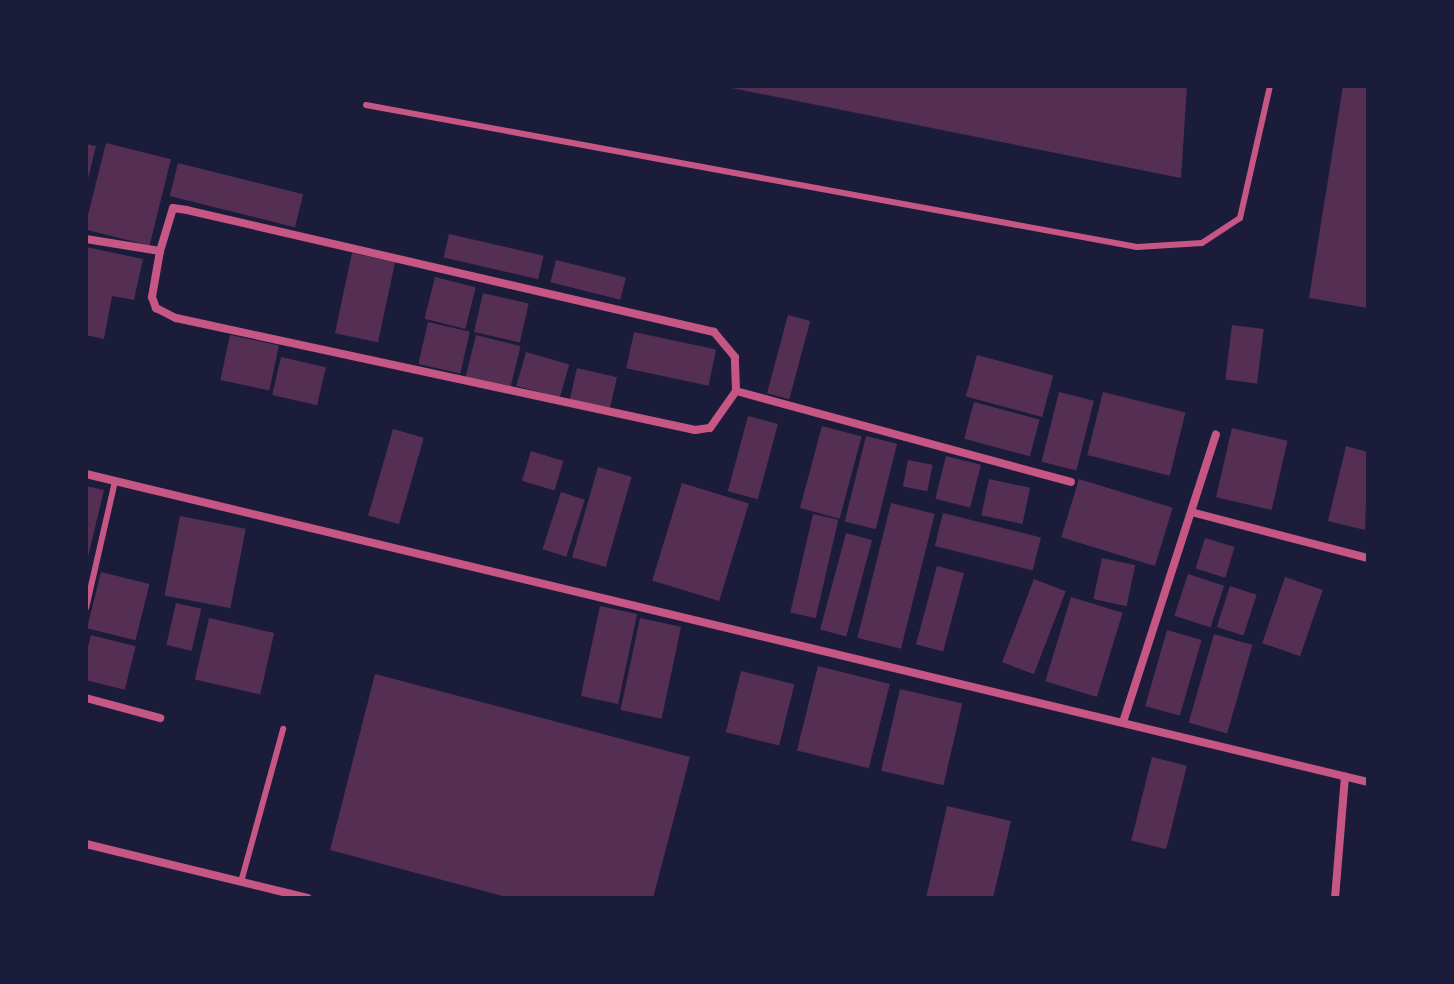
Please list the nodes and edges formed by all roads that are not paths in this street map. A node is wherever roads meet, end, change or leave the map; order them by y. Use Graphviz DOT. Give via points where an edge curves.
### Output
graph roads {
  1 [pos="1270,86"];
  2 [pos="366,105"];
  3 [pos="86,239"];
  4 [pos="160,251"];
  5 [pos="736,391"];
  6 [pos="1216,435"];
  7 [pos="86,474"];
  8 [pos="115,481"];
  9 [pos="1071,482"];
  10 [pos="1195,513"];
  11 [pos="1368,558"];
  12 [pos="86,608"];
  13 [pos="86,698"];
  14 [pos="160,718"];
  15 [pos="1124,719"];
  16 [pos="283,729"];
  17 [pos="1345,776"];
  18 [pos="1368,782"];
  19 [pos="86,844"];
  20 [pos="241,882"];
  21 [pos="308,898"];
  22 [pos="1335,898"];
  1 -- 2 [label="lane" via="1240,218 1202,243 1137,247"];
  3 -- 4 [label="street"];
  4 -- 5 [label="street" via="173,208 187,210 714,332 735,357"];
  4 -- 5 [label="street" via="152,297 156,308 176,318 695,430 710,428"];
  5 -- 9 [label="street"];
  6 -- 10 [label="street"];
  7 -- 8 [label="street"];
  8 -- 12 [label="lane"];
  8 -- 15 [label="street"];
  10 -- 11 [label="street"];
  10 -- 15 [label="street"];
  13 -- 14 [label="street"];
  15 -- 17 [label="street"];
  16 -- 20 [label="lane"];
  17 -- 18 [label="street"];
  17 -- 22 [label="street"];
  19 -- 20 [label="street"];
  20 -- 21 [label="street"];
}
